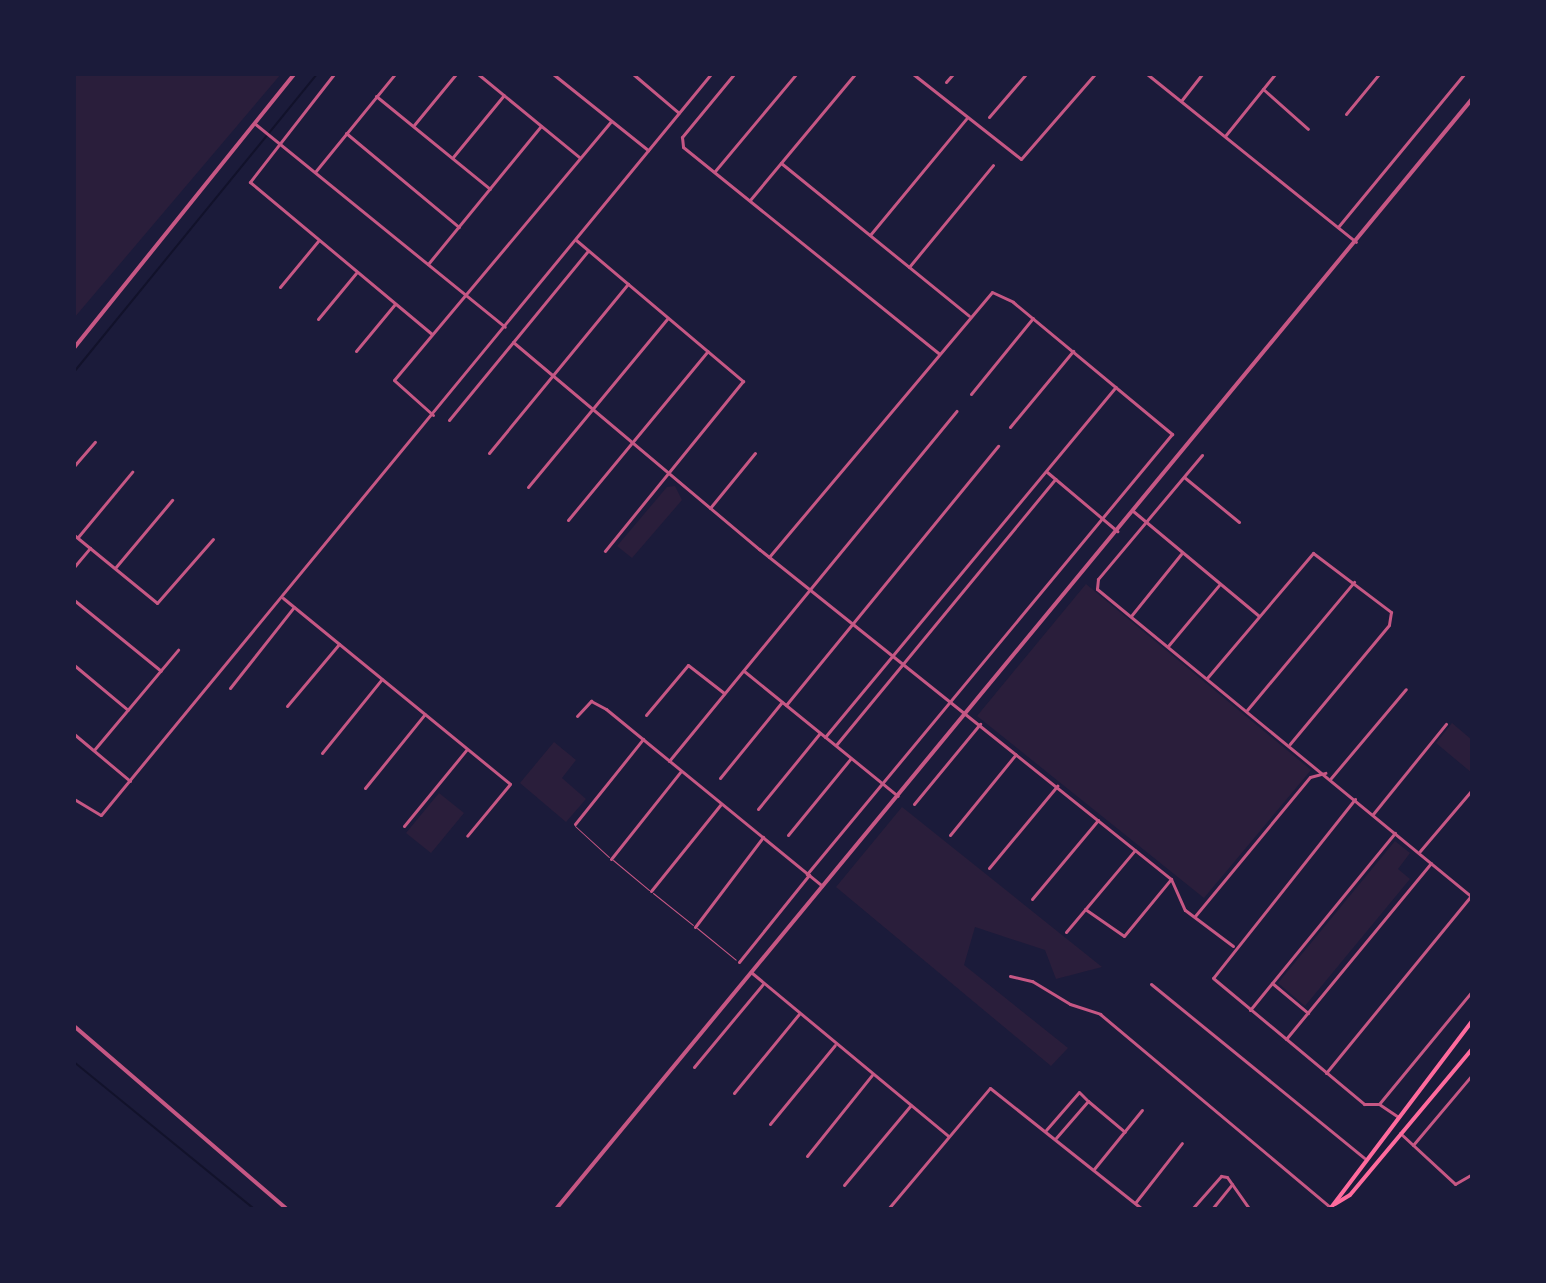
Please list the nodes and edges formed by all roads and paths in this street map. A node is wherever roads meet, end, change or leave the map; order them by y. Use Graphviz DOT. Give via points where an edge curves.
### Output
graph roads {
  1 [pos="294,74"];
  2 [pos="334,74"];
  3 [pos="395,74"];
  4 [pos="456,74"];
  5 [pos="478,74"];
  6 [pos="553,74"];
  7 [pos="633,74"];
  8 [pos="645,74"];
  9 [pos="711,74"];
  10 [pos="734,74"];
  11 [pos="796,74"];
  12 [pos="855,74"];
  13 [pos="913,74"];
  14 [pos="953,74"];
  15 [pos="1026,74"];
  16 [pos="1095,74"];
  17 [pos="1147,74"];
  18 [pos="1202,74"];
  19 [pos="1275,74"];
  20 [pos="1379,74"];
  21 [pos="1465,74"];
  22 [pos="1472,79"];
  23 [pos="640,80"];
  24 [pos="946,82"];
  25 [pos="1263,89"];
  26 [pos="504,95"];
  27 [pos="376,96"];
  28 [pos="1472,99"];
  29 [pos="1181,101"];
  30 [pos="679,113"];
  31 [pos="1346,114"];
  32 [pos="989,117"];
  33 [pos="966,119"];
  34 [pos="611,121"];
  35 [pos="254,123"];
  36 [pos="414,125"];
  37 [pos="541,126"];
  38 [pos="1308,129"];
  39 [pos="346,133"];
  40 [pos="1225,136"];
  41 [pos="278,142"];
  42 [pos="648,150"];
  43 [pos="452,157"];
  44 [pos="579,157"];
  45 [pos="781,163"];
  46 [pos="993,165"];
  47 [pos="715,171"];
  48 [pos="315,172"];
  49 [pos="490,189"];
  50 [pos="750,200"];
  51 [pos="459,227"];
  52 [pos="1338,227"];
  53 [pos="870,235"];
  54 [pos="319,240"];
  55 [pos="576,240"];
  56 [pos="1356,242"];
  57 [pos="588,251"];
  58 [pos="428,264"];
  59 [pos="909,267"];
  60 [pos="357,272"];
  61 [pos="628,284"];
  62 [pos="280,287"];
  63 [pos="465,294"];
  64 [pos="395,304"];
  65 [pos="969,316"];
  66 [pos="668,318"];
  67 [pos="1033,318"];
  68 [pos="318,319"];
  69 [pos="505,327"];
  70 [pos="432,334"];
  71 [pos="513,342"];
  72 [pos="74,348"];
  73 [pos="356,351"];
  74 [pos="708,351"];
  75 [pos="1073,351"];
  76 [pos="938,353"];
  77 [pos="553,376"];
  78 [pos="1116,387"];
  79 [pos="971,394"];
  80 [pos="593,409"];
  81 [pos="956,411"];
  82 [pos="433,415"];
  83 [pos="449,420"];
  84 [pos="1010,427"];
  85 [pos="95,442"];
  86 [pos="633,442"];
  87 [pos="998,446"];
  88 [pos="489,453"];
  89 [pos="755,453"];
  90 [pos="1202,455"];
  91 [pos="74,466"];
  92 [pos="1046,471"];
  93 [pos="132,472"];
  94 [pos="670,473"];
  95 [pos="1184,477"];
  96 [pos="1055,479"];
  97 [pos="528,487"];
  98 [pos="172,500"];
  99 [pos="710,508"];
  100 [pos="1133,511"];
  101 [pos="1101,518"];
  102 [pos="568,520"];
  103 [pos="1146,522"];
  104 [pos="1239,522"];
  105 [pos="1117,531"];
  106 [pos="76,536"];
  107 [pos="213,539"];
  108 [pos="90,548"];
  109 [pos="605,551"];
  110 [pos="1182,552"];
  111 [pos="769,557"];
  112 [pos="74,567"];
  113 [pos="115,568"];
  114 [pos="1354,582"];
  115 [pos="1220,584"];
  116 [pos="810,590"];
  117 [pos="283,598"];
  118 [pos="74,600"];
  119 [pos="294,607"];
  120 [pos="1131,616"];
  121 [pos="1259,616"];
  122 [pos="852,625"];
  123 [pos="339,644"];
  124 [pos="1168,646"];
  125 [pos="178,650"];
  126 [pos="891,656"];
  127 [pos="74,665"];
  128 [pos="902,665"];
  129 [pos="161,671"];
  130 [pos="744,671"];
  131 [pos="1207,678"];
  132 [pos="382,679"];
  133 [pos="230,688"];
  134 [pos="1406,689"];
  135 [pos="725,694"];
  136 [pos="950,701"];
  137 [pos="784,704"];
  138 [pos="287,706"];
  139 [pos="128,710"];
  140 [pos="1247,710"];
  141 [pos="425,714"];
  142 [pos="966,714"];
  143 [pos="646,715"];
  144 [pos="577,716"];
  145 [pos="980,724"];
  146 [pos="1446,724"];
  147 [pos="74,734"];
  148 [pos="822,735"];
  149 [pos="643,739"];
  150 [pos="1290,744"];
  151 [pos="836,745"];
  152 [pos="467,749"];
  153 [pos="94,750"];
  154 [pos="322,753"];
  155 [pos="1017,753"];
  156 [pos="851,758"];
  157 [pos="669,761"];
  158 [pos="681,771"];
  159 [pos="1325,773"];
  160 [pos="720,778"];
  161 [pos="1331,778"];
  162 [pos="130,781"];
  163 [pos="882,783"];
  164 [pos="1057,786"];
  165 [pos="365,788"];
  166 [pos="1472,790"];
  167 [pos="898,796"];
  168 [pos="74,799"];
  169 [pos="1355,799"];
  170 [pos="721,803"];
  171 [pos="914,804"];
  172 [pos="758,809"];
  173 [pos="1373,814"];
  174 [pos="1098,820"];
  175 [pos="575,824"];
  176 [pos="404,826"];
  177 [pos="1395,832"];
  178 [pos="788,835"];
  179 [pos="950,835"];
  180 [pos="467,836"];
  181 [pos="763,837"];
  182 [pos="1135,850"];
  183 [pos="1419,852"];
  184 [pos="611,859"];
  185 [pos="1432,863"];
  186 [pos="989,868"];
  187 [pos="808,875"];
  188 [pos="1171,879"];
  189 [pos="823,887"];
  190 [pos="1472,887"];
  191 [pos="651,891"];
  192 [pos="1470,895"];
  193 [pos="1032,899"];
  194 [pos="1085,909"];
  195 [pos="1195,916"];
  196 [pos="695,927"];
  197 [pos="1066,932"];
  198 [pos="1233,946"];
  199 [pos="739,962"];
  200 [pos="752,973"];
  201 [pos="1010,976"];
  202 [pos="1272,983"];
  203 [pos="763,984"];
  204 [pos="1151,984"];
  205 [pos="1472,991"];
  206 [pos="1250,1010"];
  207 [pos="1308,1013"];
  208 [pos="799,1014"];
  209 [pos="1472,1023"];
  210 [pos="74,1026"];
  211 [pos="1286,1039"];
  212 [pos="835,1045"];
  213 [pos="1472,1048"];
  214 [pos="694,1067"];
  215 [pos="1326,1073"];
  216 [pos="873,1074"];
  217 [pos="1472,1075"];
  218 [pos="734,1093"];
  219 [pos="1088,1101"];
  220 [pos="1379,1104"];
  221 [pos="911,1105"];
  222 [pos="1142,1110"];
  223 [pos="1397,1116"];
  224 [pos="770,1124"];
  225 [pos="1046,1130"];
  226 [pos="1125,1132"];
  227 [pos="1400,1133"];
  228 [pos="948,1136"];
  229 [pos="1056,1138"];
  230 [pos="1182,1143"];
  231 [pos="1413,1145"];
  232 [pos="807,1156"];
  233 [pos="1364,1158"];
  234 [pos="1094,1170"];
  235 [pos="1472,1174"];
  236 [pos="1232,1184"];
  237 [pos="844,1185"];
  238 [pos="1135,1203"];
  239 [pos="1331,1207"];
  240 [pos="287,1209"];
  241 [pos="556,1209"];
  242 [pos="888,1209"];
  243 [pos="1142,1209"];
  244 [pos="1192,1209"];
  245 [pos="1212,1209"];
  246 [pos="1249,1209"];
  1 -- 35 [label="street"];
  2 -- 41 [label="street"];
  3 -- 27 [label="street"];
  4 -- 36 [label="street"];
  5 -- 26 [label="street"];
  6 -- 34 [label="street"];
  7 -- 23 [label="street"];
  8 -- 23 [label="street"];
  9 -- 30 [label="street"];
  10 -- 47 [label="street" via="682,137 683,147"];
  11 -- 47 [label="street"];
  12 -- 45 [label="street"];
  13 -- 33 [label="street"];
  14 -- 24 [label="street"];
  15 -- 32 [label="street"];
  16 -- 33 [label="street" via="1024,158"];
  17 -- 29 [label="street"];
  18 -- 29 [label="street"];
  19 -- 25 [label="street"];
  20 -- 31 [label="street"];
  21 -- 22 [label="street"];
  21 -- 52 [label="street"];
  23 -- 30 [label="street"];
  25 -- 38 [label="street"];
  25 -- 40 [label="street"];
  26 -- 37 [label="street"];
  26 -- 43 [label="street"];
  27 -- 36 [label="street"];
  27 -- 39 [label="street"];
  28 -- 56 [label="street"];
  29 -- 40 [label="street"];
  30 -- 42 [label="street"];
  33 -- 53 [label="street"];
  34 -- 42 [label="street"];
  34 -- 44 [label="street"];
  35 -- 41 [label="street"];
  35 -- 72 [label="street"];
  36 -- 43 [label="street"];
  37 -- 44 [label="street"];
  37 -- 49 [label="street"];
  39 -- 48 [label="street"];
  39 -- 51 [label="street"];
  40 -- 52 [label="street"];
  41 -- 48 [label="street"];
  41 -- 54 [label="street" via="249,180"];
  42 -- 55 [label="street"];
  43 -- 49 [label="street"];
  44 -- 63 [label="street"];
  45 -- 50 [label="street"];
  45 -- 53 [label="street"];
  46 -- 59 [label="street"];
  47 -- 50 [label="street"];
  48 -- 58 [label="street"];
  49 -- 51 [label="street"];
  50 -- 76 [label="street"];
  51 -- 58 [label="street"];
  52 -- 56 [label="street"];
  53 -- 59 [label="street"];
  54 -- 60 [label="street"];
  54 -- 62 [label="street"];
  55 -- 57 [label="street"];
  55 -- 69 [label="street"];
  56 -- 100 [label="street"];
  57 -- 61 [label="street"];
  57 -- 71 [label="street"];
  58 -- 63 [label="street"];
  59 -- 65 [label="street"];
  60 -- 64 [label="street"];
  60 -- 68 [label="street"];
  61 -- 66 [label="street"];
  61 -- 77 [label="street"];
  63 -- 69 [label="street"];
  63 -- 70 [label="street"];
  64 -- 70 [label="street"];
  64 -- 73 [label="street"];
  65 -- 67 [label="street" via="997,291"];
  65 -- 76 [label="street"];
  66 -- 74 [label="street"];
  66 -- 80 [label="street"];
  67 -- 75 [label="street"];
  67 -- 79 [label="street"];
  69 -- 82 [label="street"];
  70 -- 82 [label="street" via="394,380"];
  71 -- 77 [label="street"];
  71 -- 83 [label="street"];
  74 -- 86 [label="street"];
  74 -- 94 [label="street" via="743,381"];
  75 -- 78 [label="street"];
  75 -- 84 [label="street"];
  76 -- 111 [label="street"];
  77 -- 80 [label="street"];
  77 -- 88 [label="street"];
  78 -- 92 [label="street"];
  78 -- 101 [label="street" via="1172,434"];
  80 -- 86 [label="street"];
  80 -- 97 [label="street"];
  81 -- 116 [label="street"];
  82 -- 117 [label="street"];
  85 -- 91 [label="street"];
  86 -- 94 [label="street"];
  86 -- 102 [label="street"];
  87 -- 122 [label="street"];
  89 -- 99 [label="street"];
  90 -- 95 [label="street"];
  92 -- 96 [label="street"];
  92 -- 126 [label="street"];
  93 -- 106 [label="street"];
  94 -- 99 [label="street"];
  94 -- 109 [label="street"];
  95 -- 103 [label="street"];
  95 -- 104 [label="street"];
  96 -- 101 [label="street"];
  96 -- 128 [label="street"];
  98 -- 113 [label="street"];
  99 -- 111 [label="street"];
  100 -- 103 [label="street"];
  100 -- 105 [label="street"];
  101 -- 105 [label="street"];
  101 -- 136 [label="street"];
  103 -- 110 [label="street"];
  103 -- 120 [label="street" via="1096,584"];
  105 -- 142 [label="street"];
  106 -- 108 [label="street"];
  107 -- 113 [label="street" via="157,603"];
  108 -- 112 [label="street"];
  108 -- 113 [label="street"];
  110 -- 115 [label="street"];
  110 -- 120 [label="street"];
  111 -- 116 [label="street"];
  114 -- 121 [label="street" via="1317,553 1309,554"];
  114 -- 140 [label="street"];
  114 -- 150 [label="street" via="1393,617"];
  115 -- 121 [label="street"];
  115 -- 124 [label="street"];
  116 -- 122 [label="street"];
  116 -- 130 [label="street"];
  117 -- 119 [label="street"];
  117 -- 162 [label="street"];
  118 -- 129 [label="street"];
  119 -- 123 [label="street"];
  119 -- 133 [label="street"];
  120 -- 124 [label="street"];
  121 -- 131 [label="street"];
  122 -- 126 [label="street"];
  122 -- 137 [label="street"];
  123 -- 132 [label="street"];
  123 -- 138 [label="street"];
  124 -- 131 [label="street"];
  125 -- 129 [label="street"];
  126 -- 128 [label="street"];
  126 -- 148 [label="street"];
  127 -- 139 [label="street"];
  128 -- 136 [label="street"];
  128 -- 151 [label="street"];
  129 -- 139 [label="street"];
  130 -- 135 [label="street"];
  130 -- 137 [label="street"];
  131 -- 140 [label="street"];
  132 -- 141 [label="street"];
  132 -- 154 [label="street"];
  134 -- 161 [label="street"];
  135 -- 143 [label="street" via="688,665"];
  135 -- 157 [label="street"];
  136 -- 142 [label="street"];
  136 -- 163 [label="street"];
  137 -- 148 [label="street"];
  137 -- 160 [label="street"];
  139 -- 153 [label="street"];
  140 -- 150 [label="street"];
  141 -- 152 [label="street"];
  141 -- 165 [label="street"];
  142 -- 145 [label="street"];
  142 -- 167 [label="street"];
  144 -- 149 [label="street" via="596,702"];
  145 -- 155 [label="street"];
  145 -- 171 [label="street"];
  146 -- 173 [label="street"];
  147 -- 153 [label="street"];
  148 -- 151 [label="street"];
  148 -- 172 [label="street"];
  149 -- 157 [label="street"];
  149 -- 175 [label="street"];
  150 -- 159 [label="street"];
  151 -- 156 [label="street"];
  152 -- 176 [label="street"];
  152 -- 180 [label="street" via="510,784"];
  153 -- 162 [label="street"];
  155 -- 164 [label="street"];
  155 -- 179 [label="street"];
  156 -- 163 [label="street"];
  156 -- 178 [label="street"];
  157 -- 158 [label="street"];
  158 -- 170 [label="street"];
  158 -- 184 [label="street"];
  159 -- 161 [label="street"];
  159 -- 195 [label="street" via="1310,777"];
  161 -- 169 [label="street"];
  162 -- 168 [label="street" via="98,817"];
  163 -- 167 [label="street"];
  163 -- 187 [label="street"];
  164 -- 174 [label="street"];
  164 -- 186 [label="street"];
  166 -- 183 [label="street"];
  167 -- 189 [label="street"];
  169 -- 173 [label="street"];
  169 -- 198 [label="street"];
  170 -- 181 [label="street"];
  170 -- 191 [label="street"];
  173 -- 177 [label="street"];
  174 -- 182 [label="street"];
  174 -- 193 [label="street"];
  175 -- 184 [label="lane"];
  177 -- 183 [label="street"];
  177 -- 202 [label="street"];
  181 -- 187 [label="street"];
  181 -- 196 [label="street"];
  182 -- 188 [label="street"];
  182 -- 194 [label="street"];
  183 -- 185 [label="street"];
  184 -- 191 [label="lane"];
  185 -- 192 [label="street"];
  185 -- 207 [label="street"];
  187 -- 189 [label="street"];
  187 -- 199 [label="street"];
  188 -- 194 [label="street" via="1124,936"];
  188 -- 195 [label="street" via="1181,905"];
  189 -- 200 [label="street"];
  190 -- 192 [label="street"];
  191 -- 196 [label="lane"];
  192 -- 215 [label="street"];
  194 -- 197 [label="street"];
  195 -- 198 [label="street"];
  196 -- 199 [label="lane"];
  198 -- 206 [label="street" via="1213,978"];
  200 -- 203 [label="street"];
  200 -- 241 [label="street"];
  201 -- 239 [label="street" via="1100,1014"];
  202 -- 206 [label="street"];
  202 -- 207 [label="street"];
  203 -- 208 [label="street"];
  203 -- 214 [label="street"];
  204 -- 233 [label="street"];
  205 -- 220 [label="street"];
  206 -- 211 [label="street"];
  207 -- 211 [label="street"];
  208 -- 212 [label="street"];
  208 -- 218 [label="street"];
  209 -- 223 [label="main road"];
  210 -- 240 [label="street"];
  211 -- 215 [label="street"];
  212 -- 216 [label="street"];
  212 -- 224 [label="street"];
  213 -- 227 [label="main road"];
  215 -- 220 [label="street" via="1364,1104"];
  216 -- 221 [label="street"];
  216 -- 232 [label="street"];
  217 -- 231 [label="street"];
  219 -- 225 [label="street" via="1079,1092"];
  219 -- 226 [label="street"];
  219 -- 229 [label="street"];
  220 -- 223 [label="street"];
  221 -- 228 [label="street"];
  221 -- 237 [label="street"];
  222 -- 226 [label="street"];
  223 -- 233 [label="main road"];
  225 -- 228 [label="street" via="996,1090 983,1092"];
  225 -- 229 [label="street"];
  226 -- 234 [label="street"];
  227 -- 231 [label="street"];
  227 -- 239 [label="main road" via="1350,1195"];
  228 -- 242 [label="street"];
  229 -- 234 [label="street"];
  230 -- 238 [label="street"];
  231 -- 235 [label="street" via="1455,1184"];
  233 -- 239 [label="main road"];
  234 -- 238 [label="street"];
  236 -- 244 [label="street" via="1227,1177 1216,1180"];
  236 -- 245 [label="street"];
  236 -- 246 [label="street"];
  238 -- 243 [label="street"];
}
